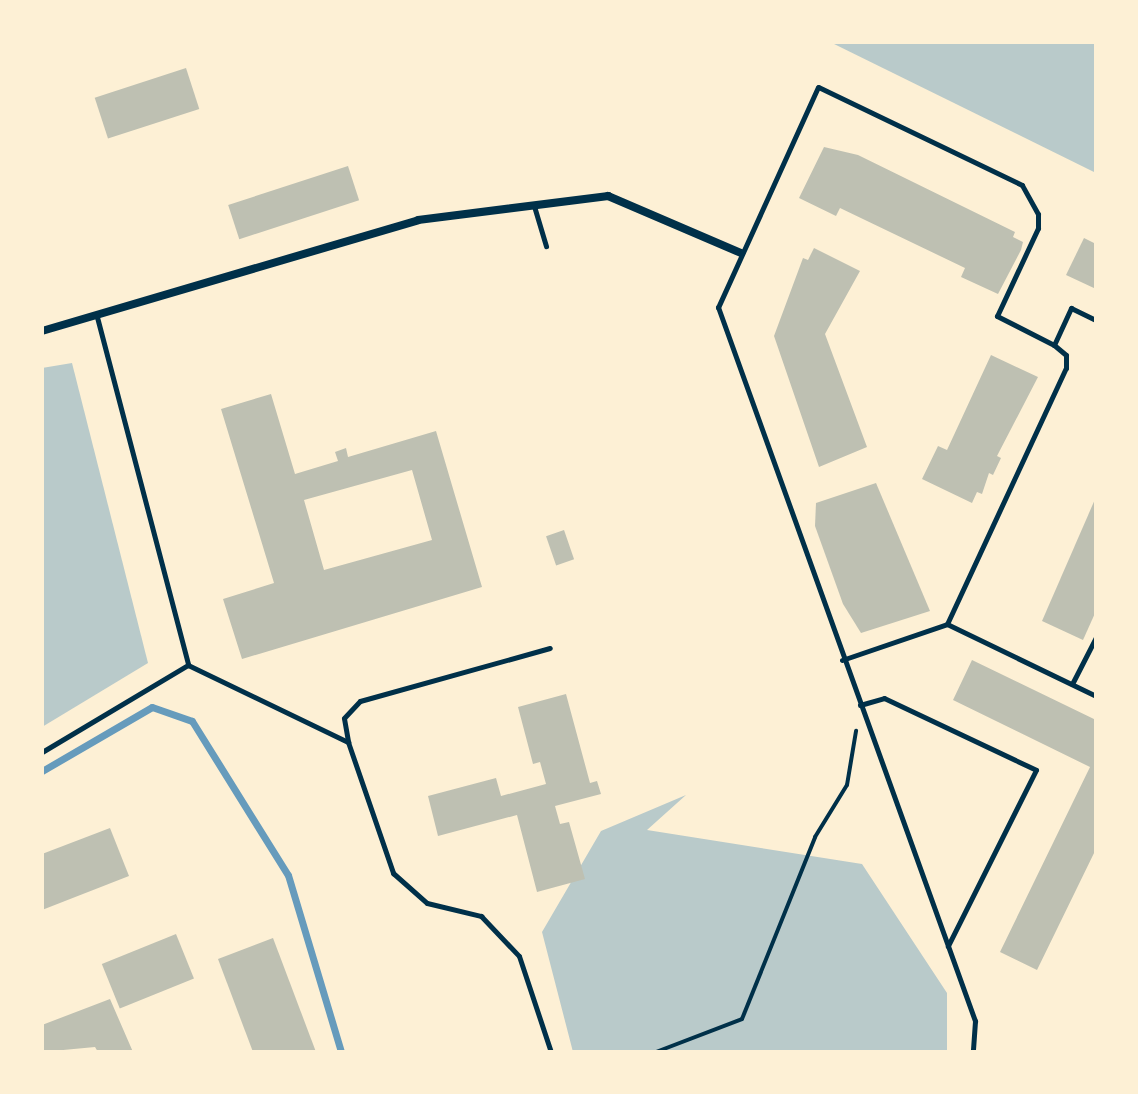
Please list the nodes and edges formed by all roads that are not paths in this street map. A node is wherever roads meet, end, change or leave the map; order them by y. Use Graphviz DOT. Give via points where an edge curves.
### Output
graph roads {
  1 [pos="534,205"];
  2 [pos="546,246"];
  3 [pos="741,253"];
  4 [pos="97,317"];
  5 [pos="1096,320"];
  6 [pos="42,331"];
  7 [pos="1054,345"];
  8 [pos="947,624"];
  9 [pos="1096,637"];
  10 [pos="550,648"];
  11 [pos="842,660"];
  12 [pos="188,665"];
  13 [pos="1072,684"];
  14 [pos="1096,696"];
  15 [pos="860,705"];
  16 [pos="348,742"];
  17 [pos="42,752"];
  18 [pos="948,946"];
  19 [pos="551,1052"];
  20 [pos="973,1052"];
  1 -- 2 [label="lane"];
  1 -- 3 [label="street" via="608,196"];
  1 -- 4 [label="street" via="418,220"];
  3 -- 7 [label="lane" via="818,87 1022,185 1034,202 1038,228 997,316"];
  3 -- 11 [label="lane" via="718,307"];
  4 -- 6 [label="street"];
  4 -- 12 [label="lane"];
  5 -- 7 [label="lane" via="1071,308"];
  7 -- 8 [label="lane" via="1066,355 1066,368"];
  8 -- 11 [label="lane"];
  8 -- 13 [label="lane"];
  9 -- 13 [label="lane"];
  10 -- 16 [label="lane" via="360,701 344,718"];
  11 -- 15 [label="lane"];
  12 -- 16 [label="lane"];
  12 -- 17 [label="lane"];
  13 -- 14 [label="lane"];
  15 -- 18 [label="lane"];
  15 -- 18 [label="lane" via="884,698 1036,770"];
  16 -- 19 [label="lane" via="393,873 427,903 481,916 519,956"];
  18 -- 20 [label="lane" via="975,1021"];
}
